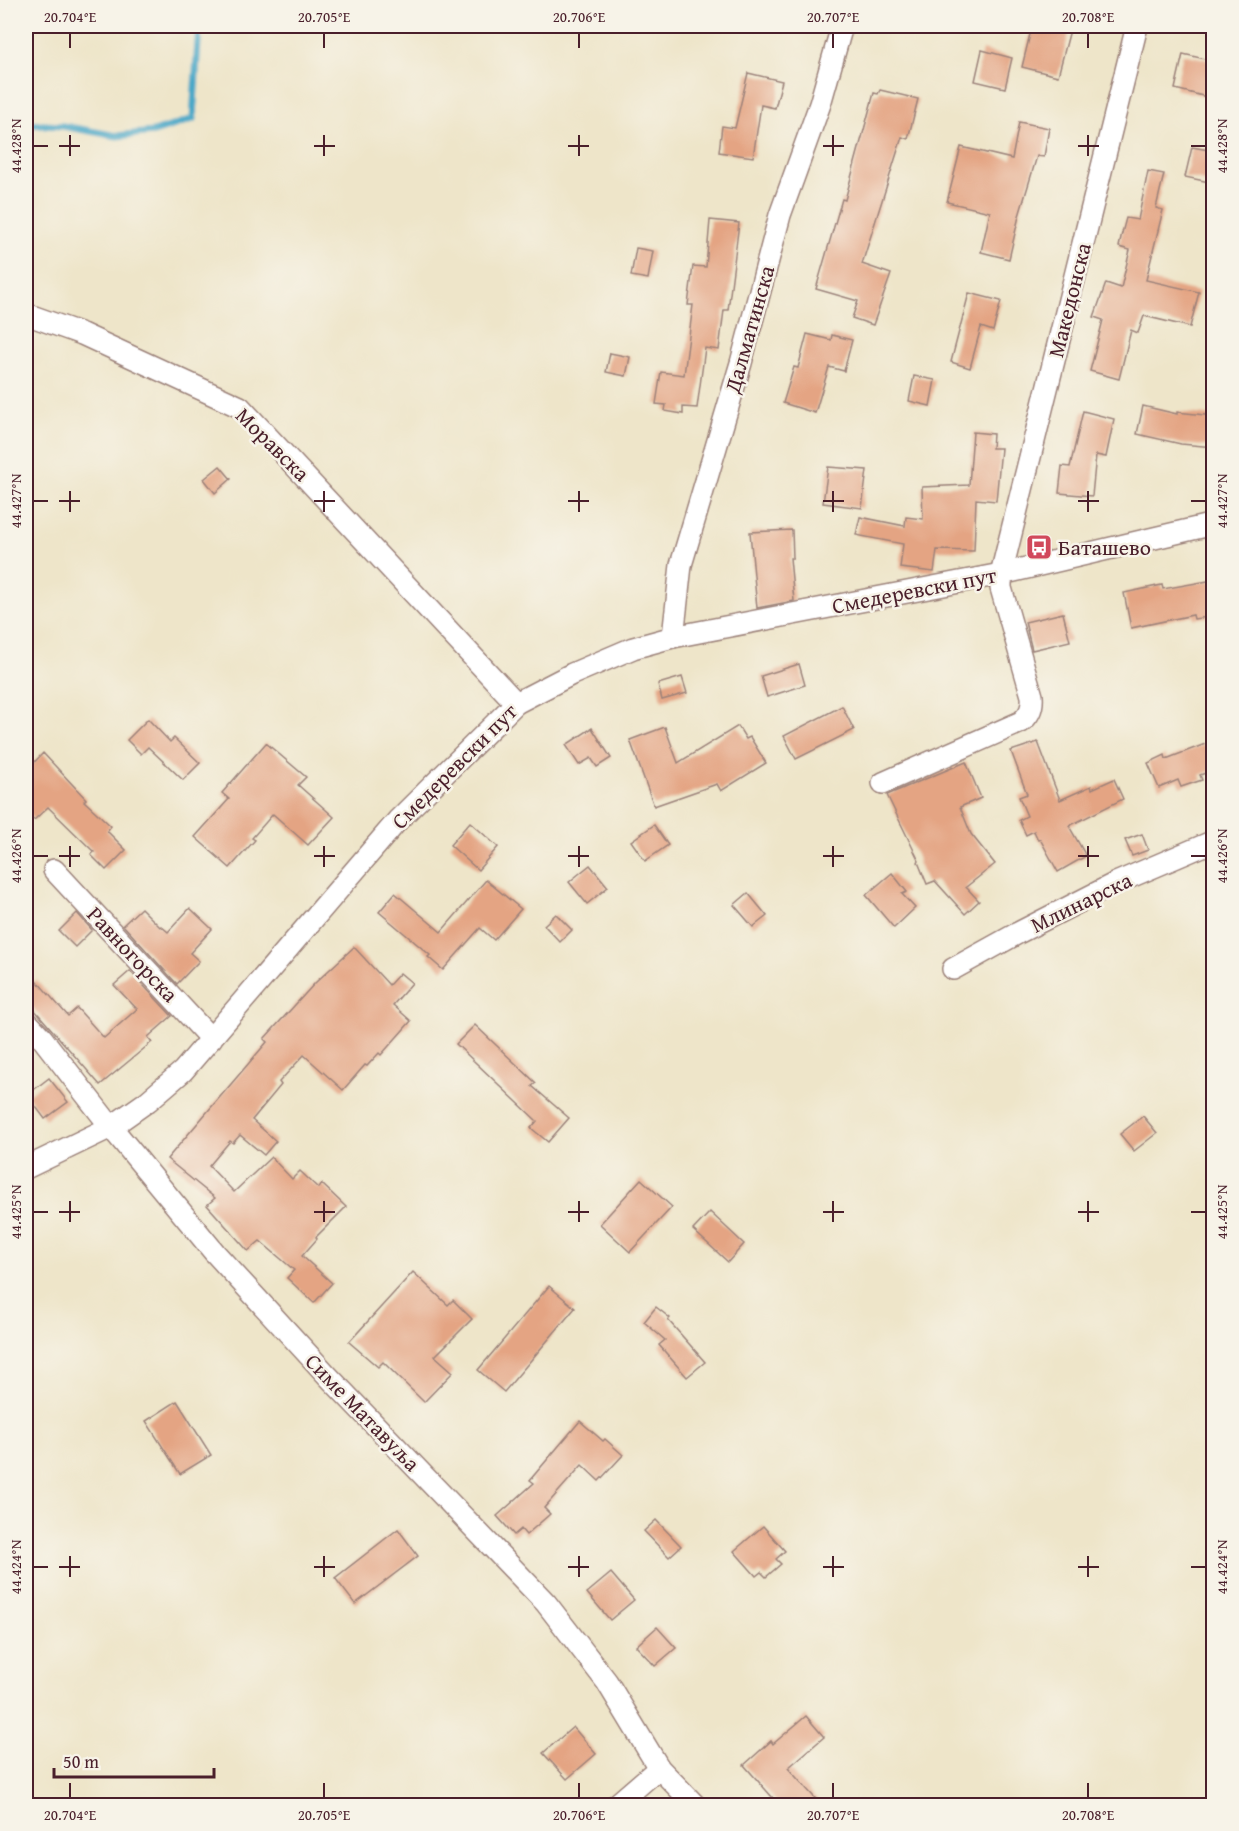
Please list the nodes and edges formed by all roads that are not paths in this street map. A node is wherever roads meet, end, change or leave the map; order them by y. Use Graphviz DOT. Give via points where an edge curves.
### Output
graph roads {
  1 [pos="842,26"];
  2 [pos="1137,26"];
  3 [pos="26,314"];
  4 [pos="1214,524"];
  5 [pos="1001,574"];
  6 [pos="673,637"];
  7 [pos="516,702"];
  8 [pos="883,783"];
  9 [pos="1214,841"];
  10 [pos="54,870"];
  11 [pos="953,969"];
  12 [pos="26,1020"];
  13 [pos="211,1039"];
  14 [pos="111,1127"];
  15 [pos="26,1168"];
  16 [pos="659,1768"];
  17 [pos="615,1806"];
  18 [pos="696,1806"];
  1 -- 6 [label="street, Далматинска" via="820,104 780,215 681,565"];
  2 -- 5 [label="street, Македонска"];
  3 -- 7 [label="street, Моравска" via="82,334 240,407"];
  4 -- 5 [label="street, Смедеревски пут"];
  5 -- 6 [label="street, Смедеревски пут"];
  5 -- 8 [label="street" via="1001,588 1032,696 1030,712 1021,722"];
  6 -- 7 [label="street, Смедеревски пут" via="633,648"];
  7 -- 13 [label="street, Смедеревски пут" via="398,820"];
  9 -- 11 [label="street, Млинарска" via="1116,883"];
  10 -- 13 [label="street, Равногорска"];
  12 -- 14 [label="street, Симе Матавуља"];
  13 -- 14 [label="street, Смедеревски пут" via="183,1071"];
  14 -- 15 [label="street, Смедеревски пут"];
  14 -- 16 [label="street, Симе Матавуља" via="215,1253 546,1603 607,1682"];
  16 -- 17 [label="street"];
  16 -- 18 [label="street, Симе Матавуља"];
}
